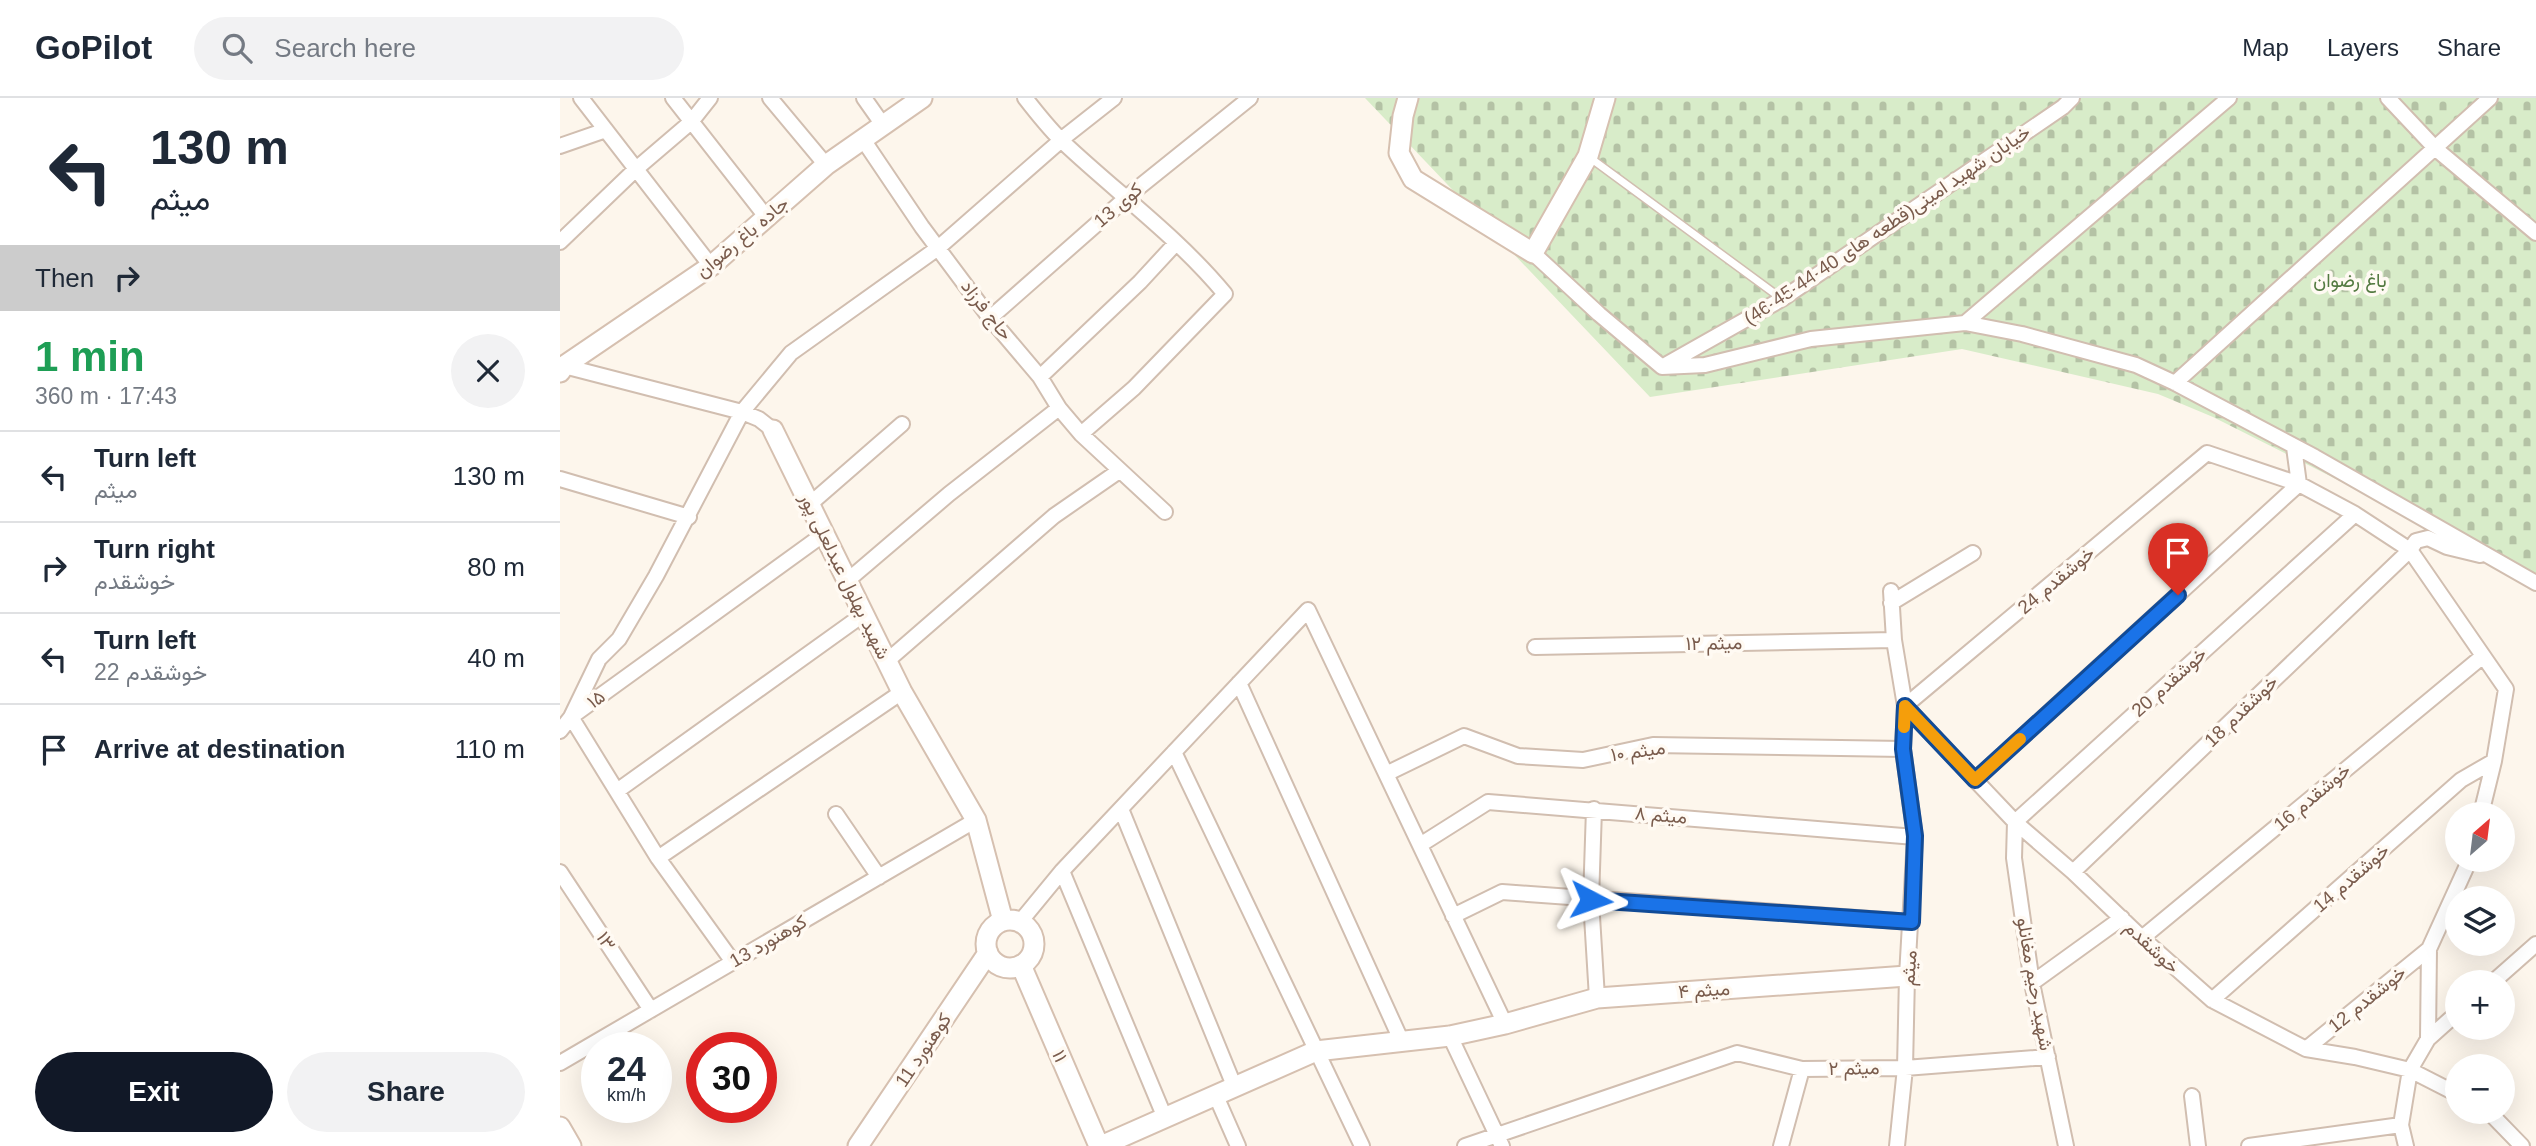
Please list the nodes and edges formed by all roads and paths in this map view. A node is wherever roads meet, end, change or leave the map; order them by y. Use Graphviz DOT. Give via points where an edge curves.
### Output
graph roads {
  1 [pos="581,98"];
  2 [pos="673,98"];
  3 [pos="710,98"];
  4 [pos="770,98"];
  5 [pos="864,98"];
  6 [pos="922,98"];
  7 [pos="1024,98"];
  8 [pos="1114,98"];
  9 [pos="1250,98"];
  10 [pos="1408,98"];
  11 [pos="1605,98"];
  12 [pos="2072,98"];
  13 [pos="2229,98"];
  14 [pos="2388,98"];
  15 [pos="2490,98"];
  16 [pos="691,122"];
  17 [pos="883,125"];
  18 [pos="606,130"];
  19 [pos="864,141"];
  20 [pos="1061,141"];
  21 [pos="560,146"];
  22 [pos="2436,149"];
  23 [pos="1588,156"];
  24 [pos="827,165"];
  25 [pos="636,169"];
  26 [pos="1125,199"];
  27 [pos="767,218"];
  28 [pos="2536,233"];
  29 [pos="560,242"];
  30 [pos="1177,243"];
  31 [pos="938,248"];
  32 [pos="1533,253"];
  33 [pos="711,266"];
  34 [pos="1782,299"];
  35 [pos="990,318"];
  36 [pos="1965,323"];
  37 [pos="1662,367"];
  38 [pos="562,369"];
  39 [pos="1040,377"];
  40 [pos="2175,383"];
  41 [pos="1059,408"];
  42 [pos="742,412"];
  43 [pos="902,424"];
  44 [pos="774,430"];
  45 [pos="1081,434"];
  46 [pos="2294,447"];
  47 [pos="1119,471"];
  48 [pos="560,479"];
  49 [pos="2300,484"];
  50 [pos="810,504"];
  51 [pos="1165,512"];
  52 [pos="2355,513"];
  53 [pos="689,517"];
  54 [pos="824,534"];
  55 [pos="2410,550"];
  56 [pos="1973,554"];
  57 [pos="2495,558"];
  58 [pos="847,581"];
  59 [pos="2536,583"];
  60 [pos="864,614"];
  61 [pos="1894,640"];
  62 [pos="1535,647"];
  63 [pos="2483,656"];
  64 [pos="887,662"];
  65 [pos="1239,683"];
  66 [pos="902,692"];
  67 [pos="1905,706"];
  68 [pos="571,717"];
  69 [pos="560,731"];
  70 [pos="1903,749"];
  71 [pos="1174,752"];
  72 [pos="2494,761"];
  73 [pos="1386,774"];
  74 [pos="1975,780"];
  75 [pos="617,791"];
  76 [pos="2485,802"];
  77 [pos="1121,809"];
  78 [pos="1594,809"];
  79 [pos="836,814"];
  80 [pos="976,820"];
  81 [pos="2015,822"];
  82 [pos="1915,836"];
  83 [pos="1420,845"];
  84 [pos="658,858"];
  85 [pos="1062,870"];
  86 [pos="560,872"];
  87 [pos="2073,872"];
  88 [pos="2464,872"];
  89 [pos="879,877"];
  90 [pos="1591,900"];
  91 [pos="1453,916"];
  92 [pos="2122,918"];
  93 [pos="1012,922"];
  94 [pos="1912,922"];
  95 [pos="2142,938"];
  96 [pos="2536,944"];
  97 [pos="2429,949"];
  98 [pos="988,953"];
  99 [pos="733,962"];
  100 [pos="1021,965"];
  101 [pos="2507,970"];
  102 [pos="1907,976"];
  103 [pos="2032,983"];
  104 [pos="1597,998"];
  105 [pos="2212,1000"];
  106 [pos="651,1010"];
  107 [pos="1504,1024"];
  108 [pos="2445,1024"];
  109 [pos="1450,1036"];
  110 [pos="2428,1039"];
  111 [pos="1401,1040"];
  112 [pos="2306,1049"];
  113 [pos="1316,1051"];
  114 [pos="2048,1058"];
  115 [pos="560,1063"];
  116 [pos="1905,1068"];
  117 [pos="1802,1069"];
  118 [pos="2410,1070"];
  119 [pos="1235,1088"];
  120 [pos="2445,1088"];
  121 [pos="1216,1096"];
  122 [pos="2192,1097"];
  123 [pos="1165,1118"];
  124 [pos="2501,1124"];
  125 [pos="2401,1125"];
  126 [pos="560,1126"];
  127 [pos="1499,1140"];
  128 [pos="571,1146"];
  129 [pos="858,1146"];
  130 [pos="1100,1146"];
  131 [pos="1238,1146"];
  132 [pos="1362,1146"];
  133 [pos="1465,1146"];
  134 [pos="1781,1146"];
  135 [pos="1896,1146"];
  136 [pos="2066,1146"];
  137 [pos="2198,1146"];
  138 [pos="2249,1146"];
  139 [pos="2406,1146"];
  140 [pos="2522,1146"];
  1 -- 18 [label="street"];
  2 -- 16 [label="street"];
  3 -- 16 [label="street"];
  4 -- 24 [label="street"];
  5 -- 17 [label="street"];
  6 -- 17 [label="street, جاده باغ رضوان"];
  7 -- 20 [label="street"];
  8 -- 20 [label="street"];
  9 -- 26 [label="street, کوی 13"];
  10 -- 32 [label="street" via="1399,153 1413,178"];
  11 -- 23 [label="street"];
  12 -- 34 [label="street, خیابان شهید امینی(قطعه های 40-44-45-46)"];
  13 -- 36 [label="street"];
  14 -- 22 [label="street"];
  15 -- 22 [label="street"];
  16 -- 25 [label="street"];
  16 -- 27 [label="street"];
  17 -- 19 [label="street, جاده باغ رضوان"];
  18 -- 21 [label="street"];
  18 -- 25 [label="street"];
  19 -- 24 [label="street, جاده باغ رضوان"];
  19 -- 31 [label="street, حاج فرزاد"];
  20 -- 26 [label="street"];
  20 -- 31 [label="street"];
  22 -- 28 [label="street"];
  22 -- 40 [label="street"];
  23 -- 32 [label="street"];
  23 -- 34 [label="lane"];
  24 -- 27 [label="street, جاده باغ رضوان"];
  25 -- 29 [label="street"];
  25 -- 33 [label="street"];
  26 -- 30 [label="street"];
  26 -- 35 [label="street, کوی 13"];
  27 -- 33 [label="street, جاده باغ رضوان"];
  30 -- 39 [label="street"];
  30 -- 45 [label="street" via="1225,294 1134,388"];
  31 -- 35 [label="street, حاج فرزاد"];
  31 -- 42 [label="street" via="791,353"];
  32 -- 37 [label="street"];
  33 -- 38 [label="street, جاده باغ رضوان"];
  34 -- 37 [label="street, خیابان شهید امینی(قطعه های 40-44-45-46)"];
  35 -- 39 [label="street, حاج فرزاد"];
  36 -- 37 [label="street" via="1811,339 1704,365"];
  36 -- 40 [label="street" via="2137,365"];
  38 -- 42 [label="street, شهید بهلول عبدلعلی پور"];
  39 -- 41 [label="street, حاج فرزاد"];
  40 -- 46 [label="street"];
  41 -- 45 [label="street, حاج فرزاد"];
  41 -- 58 [label="street"];
  42 -- 44 [label="street, شهید بهلول عبدلعلی پور"];
  42 -- 53 [label="street"];
  43 -- 50 [label="street"];
  44 -- 50 [label="street, شهید بهلول عبدلعلی پور"];
  45 -- 47 [label="street, حاج فرزاد"];
  46 -- 49 [label="street"];
  46 -- 57 [label="street"];
  47 -- 51 [label="street, حاج فرزاد"];
  47 -- 64 [label="street" via="1054,516"];
  48 -- 53 [label="street"];
  49 -- 52 [label="street"];
  49 -- 67 [label="street, خوشقدم 24" via="2207,453"];
  49 -- 74 [label="street"];
  50 -- 54 [label="street, شهید بهلول عبدلعلی پور"];
  52 -- 55 [label="street"];
  52 -- 81 [label="street, خوشقدم 20"];
  53 -- 68 [label="street" via="619,639 599,659"];
  54 -- 58 [label="street, شهید بهلول عبدلعلی پور"];
  54 -- 68 [label="street, ۱۵"];
  55 -- 57 [label="street" via="2416,541 2428,538"];
  55 -- 63 [label="street"];
  55 -- 87 [label="street, خوشقدم 18"];
  56 -- 61 [label="street, میثم" via="1891,597"];
  57 -- 59 [label="street"];
  58 -- 60 [label="street, شهید بهلول عبدلعلی پور"];
  60 -- 64 [label="street, شهید بهلول عبدلعلی پور"];
  60 -- 75 [label="street"];
  61 -- 62 [label="street, ۱۲ میثم"];
  61 -- 67 [label="street, میثم"];
  63 -- 72 [label="street" via="2506,689"];
  63 -- 95 [label="street, خوشقدم 16"];
  64 -- 66 [label="street, شهید بهلول عبدلعلی پور"];
  65 -- 71 [label="street"];
  65 -- 73 [label="street" via="1308,610"];
  65 -- 111 [label="street"];
  66 -- 80 [label="street, شهید بهلول عبدلعلی پور"];
  66 -- 84 [label="street"];
  67 -- 70 [label="street, میثم"];
  67 -- 74 [label="street, خوشقدم"];
  68 -- 69 [label="street"];
  68 -- 75 [label="street, ۱۵"];
  70 -- 73 [label="street, ۱۰ میثم" via="1653,746 1583,761 1518,756 1464,736"];
  70 -- 82 [label="street, میثم"];
  71 -- 77 [label="street"];
  71 -- 113 [label="street"];
  72 -- 76 [label="street"];
  72 -- 105 [label="street, خوشقدم 14" via="2461,780"];
  73 -- 83 [label="street"];
  74 -- 81 [label="street, خوشقدم"];
  75 -- 84 [label="street, ۱۵"];
  77 -- 85 [label="street"];
  77 -- 119 [label="street"];
  78 -- 82 [label="street, ۸ میثم"];
  78 -- 83 [label="street, ۸ میثم" via="1488,802"];
  78 -- 90 [label="street"];
  79 -- 89 [label="street"];
  80 -- 89 [label="street, کوهنورد 13"];
  80 -- 93 [label="street, شهید بهلول عبدلعلی پور"];
  81 -- 87 [label="street, خوشقدم"];
  81 -- 103 [label="street, شهید رحیم مغانلو" via="2014,858"];
  82 -- 94 [label="street, میثم"];
  83 -- 91 [label="street"];
  84 -- 99 [label="street, ۱۵"];
  85 -- 93 [label="street"];
  85 -- 123 [label="street"];
  86 -- 106 [label="street, ۱۳"];
  87 -- 92 [label="street, خوشقدم"];
  88 -- 97 [label="street"];
  89 -- 99 [label="street, کوهنورد 13"];
  90 -- 91 [label="street" via="1502,892"];
  90 -- 94 [label="street"];
  90 -- 104 [label="street"];
  91 -- 107 [label="street"];
  92 -- 95 [label="street, خوشقدم"];
  92 -- 103 [label="street"];
  93 -- 98 [label="street" via="990,930"];
  93 -- 100 [label="street" via="1027,926 1034,940 1032,955"];
  94 -- 102 [label="street, میثم"];
  95 -- 105 [label="street, خوشقدم"];
  96 -- 101 [label="street"];
  97 -- 110 [label="street"];
  97 -- 112 [label="street, خوشقدم 12"];
  98 -- 100 [label="street" via="998,965"];
  98 -- 129 [label="street, کوهنورد 11"];
  99 -- 106 [label="street, کوهنورد 13"];
  100 -- 130 [label="street, ۱۱"];
  102 -- 104 [label="street, ۴ میثم"];
  102 -- 116 [label="street, میثم"];
  103 -- 114 [label="street, شهید رحیم مغانلو"];
  104 -- 107 [label="street, ۴ میثم"];
  105 -- 112 [label="street, خوشقدم"];
  106 -- 115 [label="street, کوهنورد 13"];
  107 -- 109 [label="street, ۴ میثم"];
  108 -- 110 [label="street"];
  109 -- 111 [label="street, ۴ میثم"];
  109 -- 127 [label="street"];
  110 -- 118 [label="street"];
  111 -- 113 [label="street, ۴ میثم"];
  112 -- 118 [label="street, خوشقدم"];
  113 -- 119 [label="street, ۴ میثم"];
  113 -- 132 [label="street"];
  114 -- 116 [label="street, ۲ میثم"];
  114 -- 136 [label="street, شهید رحیم مغانلو"];
  116 -- 117 [label="street, ۲ میثم"];
  116 -- 135 [label="street, میثم"];
  117 -- 127 [label="street, ۲ میثم" via="1737,1053"];
  117 -- 134 [label="street"];
  118 -- 120 [label="street, خوشقدم"];
  118 -- 125 [label="street"];
  119 -- 121 [label="street, ۴ میثم"];
  121 -- 123 [label="street, ۴ میثم"];
  121 -- 131 [label="street"];
  122 -- 137 [label="street"];
  123 -- 130 [label="street, ۴ میثم"];
  124 -- 140 [label="street"];
  125 -- 138 [label="street"];
  125 -- 139 [label="street"];
  126 -- 128 [label="street"];
  127 -- 133 [label="street, ۲ میثم"];
}
